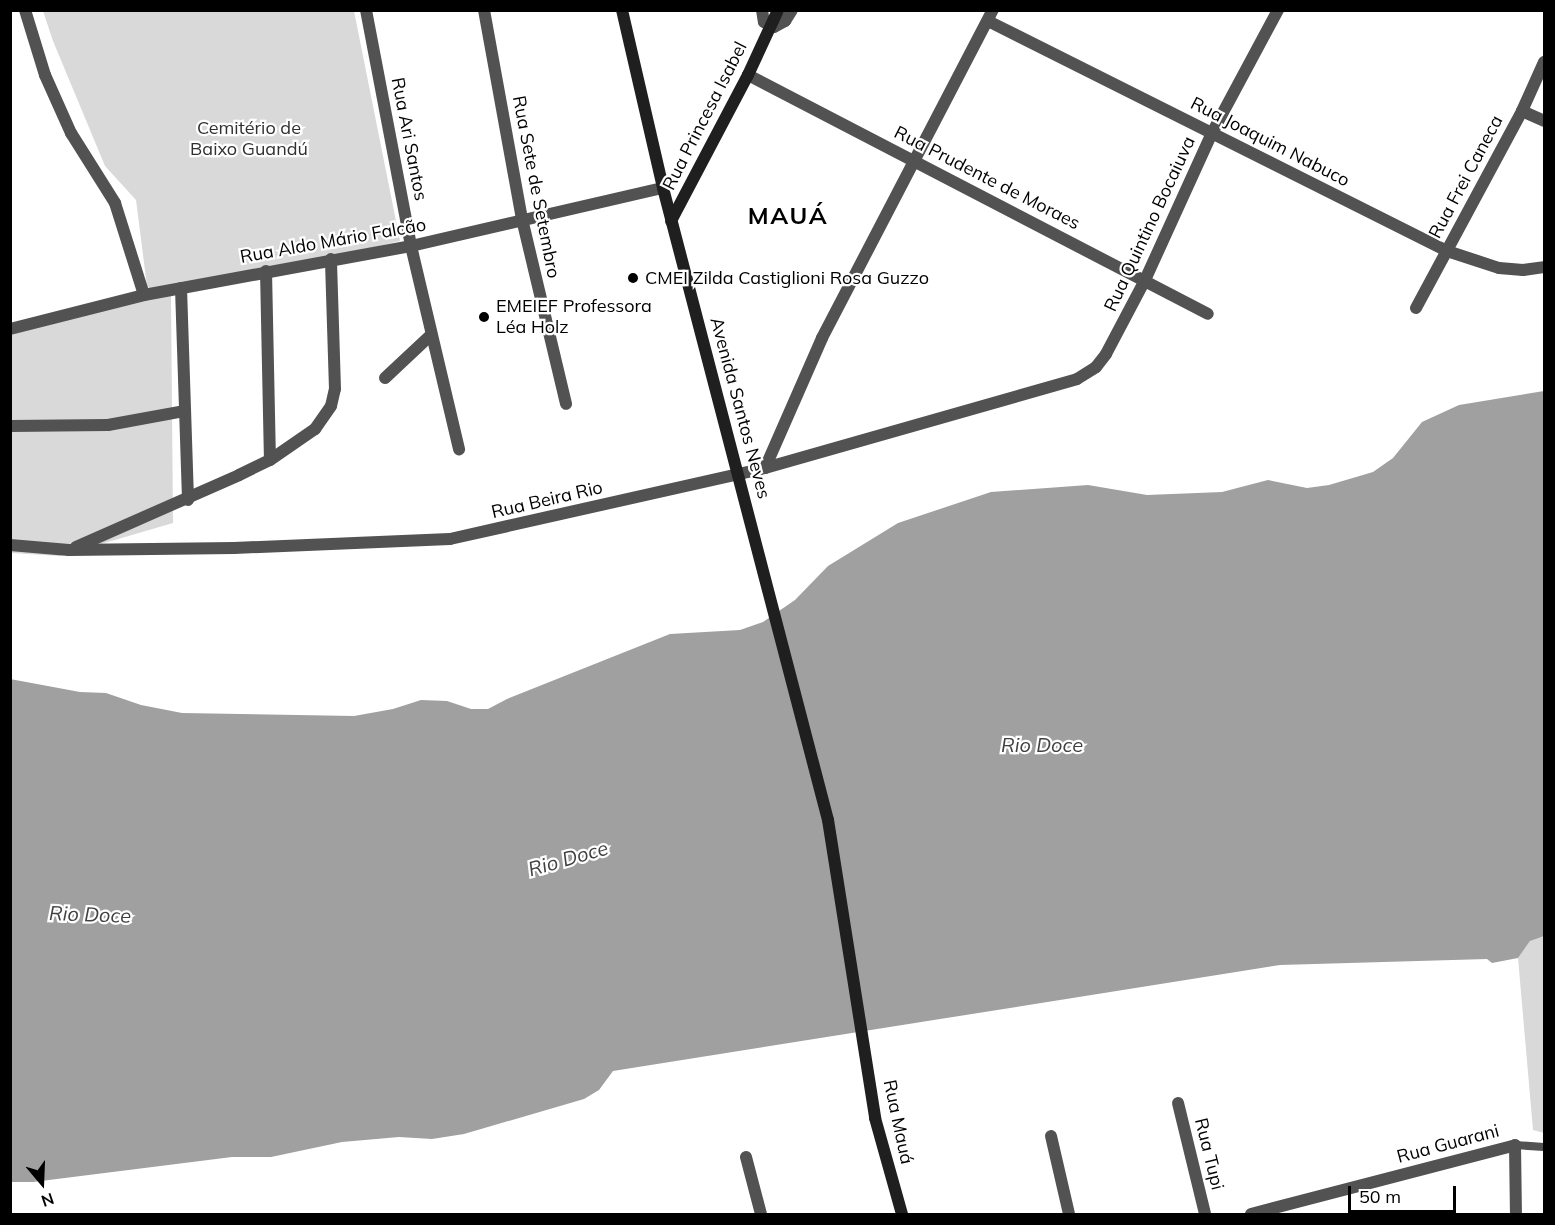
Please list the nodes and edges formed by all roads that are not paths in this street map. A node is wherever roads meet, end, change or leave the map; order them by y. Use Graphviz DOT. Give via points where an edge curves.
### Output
graph roads {
  1 [pos="25,10"];
  2 [pos="366,10"];
  3 [pos="484,10"];
  4 [pos="622,10"];
  5 [pos="762,10"];
  6 [pos="778,10"];
  7 [pos="792,10"];
  8 [pos="1278,10"];
  9 [pos="990,16"];
  10 [pos="770,27"];
  11 [pos="1545,62"];
  12 [pos="748,75"];
  13 [pos="1522,111"];
  14 [pos="1545,121"];
  15 [pos="1212,133"];
  16 [pos="914,161"];
  17 [pos="663,188"];
  18 [pos="522,219"];
  19 [pos="671,221"];
  20 [pos="411,246"];
  21 [pos="1448,251"];
  22 [pos="331,259"];
  23 [pos="1545,267"];
  24 [pos="266,271"];
  25 [pos="1145,280"];
  26 [pos="181,288"];
  27 [pos="144,295"];
  28 [pos="1416,308"];
  29 [pos="1208,314"];
  30 [pos="10,329"];
  31 [pos="431,335"];
  32 [pos="385,378"];
  33 [pos="1077,379"];
  34 [pos="566,404"];
  35 [pos="184,411"];
  36 [pos="10,426"];
  37 [pos="459,449"];
  38 [pos="270,460"];
  39 [pos="765,468"];
  40 [pos="739,474"];
  41 [pos="188,500"];
  42 [pos="10,545"];
  43 [pos="69,550"];
  44 [pos="863,1035"];
  45 [pos="1178,1103"];
  46 [pos="1051,1136"];
  47 [pos="1515,1145"];
  48 [pos="1545,1147"];
  49 [pos="746,1157"];
  50 [pos="761,1215"];
  51 [pos="902,1215"];
  52 [pos="1069,1215"];
  53 [pos="1205,1215"];
  54 [pos="1251,1215"];
  55 [pos="1516,1215"];
  1 -- 27 [label="street" via="45,75 71,133 115,203"];
  2 -- 20 [label="street, Rua Ari Santos"];
  3 -- 18 [label="street, Rua Sete de Setembro"];
  4 -- 17 [label="street, Avenida Santos Neves"];
  5 -- 10 [label="street" via="762,19"];
  6 -- 10 [label="street, Rua Princesa Isabel"];
  7 -- 10 [label="street" via="781,25"];
  8 -- 15 [label="street, Rua Quintino Bocaiuva"];
  9 -- 15 [label="street, Rua Joaquim Nabuco"];
  9 -- 16 [label="street"];
  10 -- 12 [label="street, Rua Princesa Isabel"];
  11 -- 13 [label="street, Rua Frei Caneca"];
  12 -- 16 [label="street, Rua Prudente de Moraes"];
  12 -- 19 [label="street, Rua Princesa Isabel"];
  13 -- 14 [label="street"];
  13 -- 21 [label="street, Rua Frei Caneca"];
  15 -- 21 [label="street, Rua Joaquim Nabuco"];
  15 -- 25 [label="street, Rua Quintino Bocaiuva"];
  16 -- 25 [label="street, Rua Prudente de Moraes"];
  16 -- 39 [label="street" via="822,338"];
  17 -- 18 [label="street, Rua Aldo Mário Falcão"];
  17 -- 19 [label="street, Avenida Santos Neves"];
  18 -- 20 [label="street, Rua Aldo Mário Falcão"];
  18 -- 34 [label="street, Rua Sete de Setembro"];
  19 -- 40 [label="street, Avenida Santos Neves"];
  20 -- 22 [label="street, Rua Aldo Mário Falcão"];
  20 -- 31 [label="street, Rua Ari Santos"];
  21 -- 23 [label="street, Rua Joaquim Nabuco" via="1499,268"];
  21 -- 28 [label="street, Rua Frei Caneca"];
  22 -- 24 [label="street, Rua Aldo Mário Falcão"];
  22 -- 38 [label="street" via="335,389 332,406 315,429"];
  24 -- 26 [label="street, Rua Aldo Mário Falcão"];
  24 -- 38 [label="street"];
  25 -- 29 [label="street, Rua Prudente de Moraes"];
  25 -- 33 [label="street, Rua Quintino Bocaiuva" via="1106,354 1096,367"];
  26 -- 27 [label="street, Rua Aldo Mário Falcão"];
  26 -- 35 [label="street"];
  27 -- 30 [label="street, Rua Aldo Mário Falcão"];
  31 -- 32 [label="street"];
  31 -- 37 [label="street, Rua Ari Santos"];
  33 -- 39 [label="street, Rua Beira Rio"];
  35 -- 36 [label="street" via="108,424"];
  35 -- 41 [label="street"];
  38 -- 41 [label="street"];
  39 -- 40 [label="street, Rua Beira Rio"];
  40 -- 43 [label="street, Rua Beira Rio" via="450,539"];
  40 -- 44 [label="street, Avenida Santos Neves" via="828,820"];
  41 -- 43 [label="street"];
  42 -- 43 [label="street, Rua Beira Rio"];
  44 -- 51 [label="street, Rua Mauá" via="875,1118"];
  45 -- 53 [label="street, Rua Tupi"];
  46 -- 52 [label="street"];
  47 -- 48 [label="lane"];
  47 -- 54 [label="street, Rua Guarani"];
  47 -- 55 [label="street"];
  49 -- 50 [label="street"];
}
